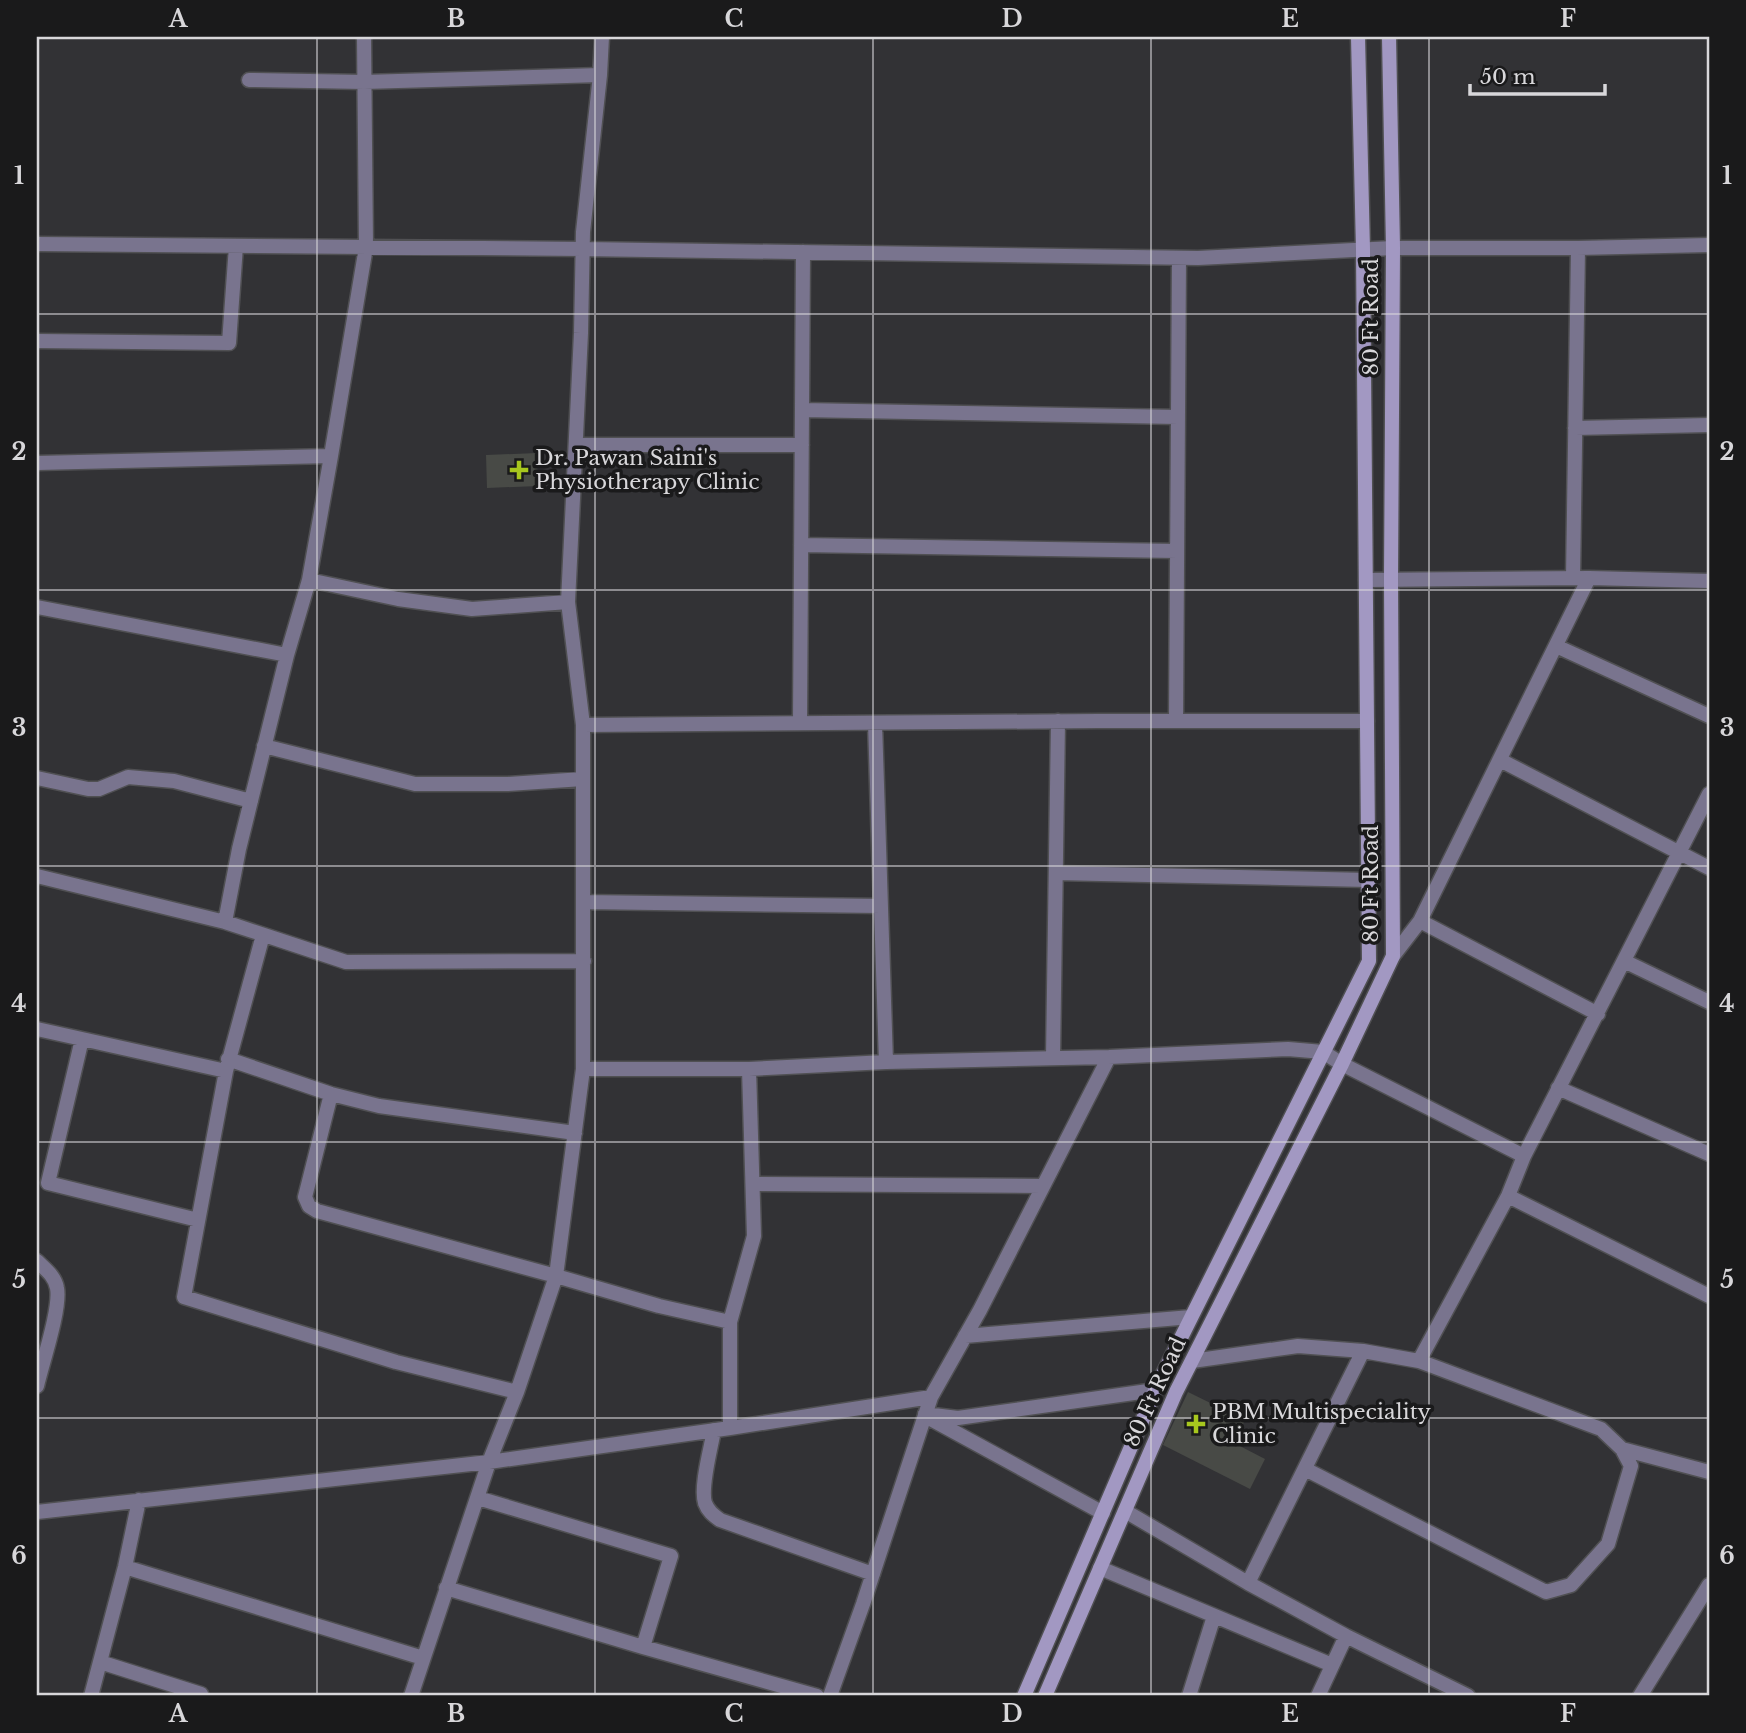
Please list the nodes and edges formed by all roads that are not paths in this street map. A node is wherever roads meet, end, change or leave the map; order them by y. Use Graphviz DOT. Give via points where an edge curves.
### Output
graph roads {
  1 [pos="364,37"];
  2 [pos="602,37"];
  3 [pos="1358,37"];
  4 [pos="1389,37"];
  5 [pos="600,75"];
  6 [pos="249,80"];
  7 [pos="364,82"];
  8 [pos="37,243"];
  9 [pos="1709,245"];
  10 [pos="236,246"];
  11 [pos="366,247"];
  12 [pos="1392,248"];
  13 [pos="1578,248"];
  14 [pos="583,249"];
  15 [pos="1363,250"];
  16 [pos="803,252"];
  17 [pos="1179,258"];
  18 [pos="37,341"];
  19 [pos="802,410"];
  20 [pos="1178,417"];
  21 [pos="1709,425"];
  22 [pos="1575,428"];
  23 [pos="576,445"];
  24 [pos="802,445"];
  25 [pos="331,456"];
  26 [pos="37,463"];
  27 [pos="801,545"];
  28 [pos="1177,551"];
  29 [pos="1573,578"];
  30 [pos="1589,578"];
  31 [pos="1391,579"];
  32 [pos="309,580"];
  33 [pos="1366,580"];
  34 [pos="1709,581"];
  35 [pos="568,602"];
  36 [pos="37,607"];
  37 [pos="1556,646"];
  38 [pos="287,655"];
  39 [pos="1709,716"];
  40 [pos="1058,721"];
  41 [pos="1176,721"];
  42 [pos="1367,721"];
  43 [pos="800,723"];
  44 [pos="875,723"];
  45 [pos="583,725"];
  46 [pos="264,747"];
  47 [pos="1500,760"];
  48 [pos="37,778"];
  49 [pos="583,779"];
  50 [pos="1709,794"];
  51 [pos="251,800"];
  52 [pos="1679,852"];
  53 [pos="1709,868"];
  54 [pos="1056,873"];
  55 [pos="37,876"];
  56 [pos="1368,880"];
  57 [pos="584,902"];
  58 [pos="881,906"];
  59 [pos="1420,921"];
  60 [pos="225,922"];
  61 [pos="263,935"];
  62 [pos="1393,956"];
  63 [pos="584,961"];
  64 [pos="1623,961"];
  65 [pos="1709,1002"];
  66 [pos="1598,1014"];
  67 [pos="37,1029"];
  68 [pos="82,1039"];
  69 [pos="1323,1052"];
  70 [pos="1108,1057"];
  71 [pos="1053,1058"];
  72 [pos="886,1062"];
  73 [pos="1342,1064"];
  74 [pos="227,1065"];
  75 [pos="583,1069"];
  76 [pos="749,1069"];
  77 [pos="1558,1088"];
  78 [pos="331,1094"];
  79 [pos="575,1133"];
  80 [pos="1709,1154"];
  81 [pos="1524,1156"];
  82 [pos="752,1184"];
  83 [pos="1042,1186"];
  84 [pos="1508,1196"];
  85 [pos="198,1220"];
  86 [pos="37,1261"];
  87 [pos="556,1276"];
  88 [pos="1709,1296"];
  89 [pos="1191,1317"];
  90 [pos="730,1322"];
  91 [pos="965,1336"];
  92 [pos="1363,1351"];
  93 [pos="1192,1361"];
  94 [pos="1419,1361"];
  95 [pos="37,1387"];
  96 [pos="1156,1390"];
  97 [pos="517,1392"];
  98 [pos="931,1397"];
  99 [pos="925,1415"];
  100 [pos="730,1429"];
  101 [pos="714,1430"];
  102 [pos="1622,1449"];
  103 [pos="488,1462"];
  104 [pos="1305,1469"];
  105 [pos="1709,1472"];
  106 [pos="478,1498"];
  107 [pos="139,1500"];
  108 [pos="1125,1511"];
  109 [pos="37,1512"];
  110 [pos="1102,1513"];
  111 [pos="125,1567"];
  112 [pos="1100,1568"];
  113 [pos="873,1574"];
  114 [pos="1248,1583"];
  115 [pos="1709,1585"];
  116 [pos="446,1588"];
  117 [pos="1214,1616"];
  118 [pos="1346,1636"];
  119 [pos="643,1647"];
  120 [pos="423,1658"];
  121 [pos="100,1662"];
  122 [pos="1332,1665"];
  123 [pos="201,1694"];
  124 [pos="91,1696"];
  125 [pos="411,1696"];
  126 [pos="817,1696"];
  127 [pos="830,1696"];
  128 [pos="1024,1696"];
  129 [pos="1045,1696"];
  130 [pos="1189,1696"];
  131 [pos="1318,1696"];
  132 [pos="1468,1696"];
  133 [pos="1640,1696"];
  1 -- 7 [label="street"];
  2 -- 5 [label="street"];
  3 -- 15 [label="main road, 80 Ft Road"];
  4 -- 12 [label="main road, 80 Ft Road"];
  5 -- 7 [label="street"];
  5 -- 14 [label="street"];
  6 -- 7 [label="street"];
  7 -- 11 [label="street"];
  8 -- 10 [label="street"];
  9 -- 13 [label="street"];
  10 -- 11 [label="street"];
  10 -- 18 [label="street" via="229,344"];
  11 -- 14 [label="street"];
  11 -- 25 [label="street"];
  12 -- 13 [label="street"];
  12 -- 15 [label="street"];
  12 -- 31 [label="main road, 80 Ft Road"];
  13 -- 22 [label="street"];
  14 -- 16 [label="street"];
  14 -- 23 [label="street"];
  15 -- 17 [label="street"];
  15 -- 33 [label="main road, 80 Ft Road"];
  16 -- 17 [label="street"];
  16 -- 19 [label="street"];
  17 -- 20 [label="street"];
  19 -- 20 [label="street"];
  19 -- 24 [label="street"];
  20 -- 28 [label="street"];
  21 -- 22 [label="street"];
  22 -- 29 [label="street"];
  23 -- 24 [label="street"];
  23 -- 35 [label="street"];
  24 -- 27 [label="street"];
  25 -- 26 [label="street"];
  25 -- 32 [label="street"];
  27 -- 28 [label="street"];
  27 -- 43 [label="street"];
  28 -- 41 [label="street"];
  29 -- 30 [label="street"];
  29 -- 31 [label="street"];
  30 -- 34 [label="street"];
  30 -- 37 [label="street"];
  31 -- 33 [label="street"];
  31 -- 62 [label="main road, 80 Ft Road"];
  32 -- 35 [label="street" via="472,609"];
  32 -- 38 [label="street"];
  33 -- 42 [label="main road, 80 Ft Road"];
  35 -- 45 [label="street"];
  36 -- 38 [label="street"];
  37 -- 39 [label="street"];
  37 -- 47 [label="street"];
  38 -- 46 [label="street"];
  40 -- 41 [label="street"];
  40 -- 44 [label="street"];
  40 -- 54 [label="street"];
  41 -- 42 [label="street"];
  42 -- 56 [label="main road, 80 Ft Road"];
  43 -- 44 [label="street"];
  43 -- 45 [label="street"];
  44 -- 58 [label="street"];
  45 -- 49 [label="street"];
  46 -- 49 [label="street" via="415,784"];
  46 -- 51 [label="street"];
  47 -- 52 [label="street"];
  47 -- 59 [label="street"];
  48 -- 51 [label="street" via="88,789 128,778 174,781"];
  49 -- 57 [label="street"];
  50 -- 52 [label="street"];
  51 -- 60 [label="street"];
  52 -- 53 [label="street"];
  52 -- 64 [label="street"];
  54 -- 56 [label="street"];
  54 -- 71 [label="street"];
  55 -- 60 [label="street"];
  56 -- 69 [label="main road, 80 Ft Road" via="1369,961"];
  57 -- 58 [label="street"];
  57 -- 63 [label="street"];
  58 -- 72 [label="street"];
  59 -- 62 [label="street"];
  59 -- 66 [label="street"];
  60 -- 61 [label="street"];
  61 -- 63 [label="street" via="346,962"];
  61 -- 74 [label="street"];
  62 -- 73 [label="main road, 80 Ft Road"];
  63 -- 75 [label="street"];
  64 -- 65 [label="street"];
  64 -- 66 [label="street"];
  66 -- 77 [label="street"];
  67 -- 68 [label="street"];
  68 -- 74 [label="street"];
  68 -- 85 [label="street" via="48,1183"];
  69 -- 70 [label="street" via="1288,1049"];
  69 -- 73 [label="street"];
  69 -- 89 [label="main road, 80 Ft Road"];
  70 -- 71 [label="street"];
  70 -- 83 [label="street"];
  71 -- 72 [label="street"];
  72 -- 76 [label="street"];
  73 -- 81 [label="street"];
  73 -- 93 [label="main road, 80 Ft Road"];
  74 -- 78 [label="street"];
  74 -- 85 [label="street"];
  75 -- 76 [label="street"];
  75 -- 79 [label="street"];
  76 -- 82 [label="street"];
  77 -- 80 [label="street"];
  77 -- 81 [label="street"];
  78 -- 79 [label="street"];
  78 -- 87 [label="street" via="305,1197 309,1206"];
  79 -- 87 [label="street"];
  81 -- 84 [label="street"];
  82 -- 83 [label="street"];
  82 -- 90 [label="street" via="754,1236"];
  83 -- 91 [label="street"];
  84 -- 88 [label="street"];
  84 -- 94 [label="street"];
  85 -- 97 [label="street" via="184,1297 396,1362"];
  86 -- 95 [label="street" via="52,1276 57,1304"];
  87 -- 90 [label="street"];
  87 -- 97 [label="street"];
  89 -- 91 [label="street"];
  89 -- 96 [label="main road, 80 Ft Road"];
  90 -- 100 [label="street"];
  91 -- 98 [label="street"];
  92 -- 93 [label="street" via="1298,1346"];
  92 -- 94 [label="street"];
  92 -- 104 [label="street"];
  93 -- 108 [label="main road, 80 Ft Road"];
  94 -- 102 [label="street" via="1601,1429"];
  96 -- 99 [label="street" via="958,1418"];
  96 -- 110 [label="main road, 80 Ft Road"];
  97 -- 103 [label="street"];
  98 -- 99 [label="street"];
  98 -- 100 [label="street"];
  99 -- 110 [label="street"];
  99 -- 113 [label="street"];
  100 -- 101 [label="street"];
  101 -- 103 [label="street"];
  101 -- 113 [label="street" via="704,1487 704,1502 710,1512 720,1520"];
  102 -- 104 [label="street" via="1631,1466 1608,1545 1571,1586 1546,1592"];
  102 -- 105 [label="street"];
  103 -- 106 [label="street"];
  103 -- 107 [label="street"];
  104 -- 114 [label="street"];
  106 -- 116 [label="street"];
  106 -- 119 [label="street" via="671,1556"];
  107 -- 109 [label="street"];
  107 -- 111 [label="street"];
  108 -- 112 [label="main road, 80 Ft Road"];
  108 -- 114 [label="street"];
  110 -- 128 [label="main road, 80 Ft Road"];
  111 -- 120 [label="street"];
  111 -- 121 [label="street"];
  112 -- 117 [label="street"];
  112 -- 129 [label="main road, 80 Ft Road"];
  113 -- 127 [label="street"];
  114 -- 118 [label="street"];
  115 -- 133 [label="street"];
  116 -- 119 [label="street"];
  116 -- 120 [label="street"];
  117 -- 122 [label="street"];
  117 -- 130 [label="street"];
  118 -- 122 [label="street"];
  118 -- 132 [label="street"];
  119 -- 126 [label="street"];
  120 -- 125 [label="street"];
  121 -- 123 [label="street"];
  121 -- 124 [label="street"];
  122 -- 131 [label="street"];
}
